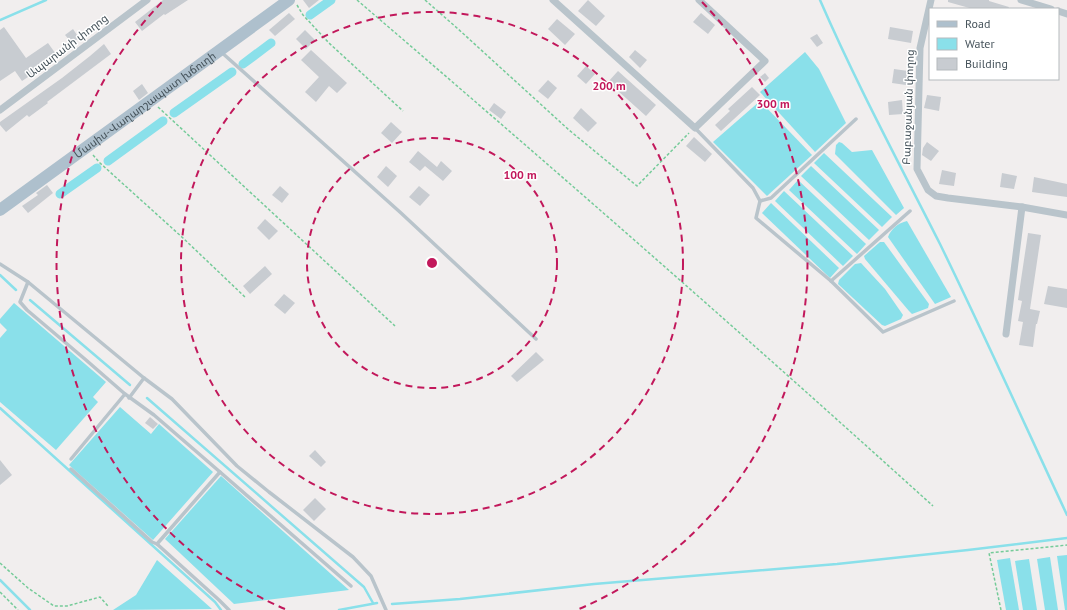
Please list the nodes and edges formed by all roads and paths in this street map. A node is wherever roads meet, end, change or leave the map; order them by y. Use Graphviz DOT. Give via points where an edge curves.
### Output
graph roads {
  1 [pos="147,0"];
  2 [pos="289,0"];
  3 [pos="294,0"];
  4 [pos="357,0"];
  5 [pos="425,0"];
  6 [pos="553,0"];
  7 [pos="699,0"];
  8 [pos="1021,0"];
  9 [pos="1047,8"];
  10 [pos="929,9"];
  11 [pos="219,51"];
  12 [pos="151,100"];
  13 [pos="0,110"];
  14 [pos="403,111"];
  15 [pos="856,119"];
  16 [pos="695,128"];
  17 [pos="87,147"];
  18 [pos="760,201"];
  19 [pos="1022,207"];
  20 [pos="0,210"];
  21 [pos="910,211"];
  22 [pos="1067,215"];
  23 [pos="0,264"];
  24 [pos="831,281"];
  25 [pos="28,282"];
  26 [pos="246,298"];
  27 [pos="954,301"];
  28 [pos="395,326"];
  29 [pos="1006,334"];
  30 [pos="536,339"];
  31 [pos="144,378"];
  32 [pos="125,394"];
  33 [pos="129,398"];
  34 [pos="71,459"];
  35 [pos="71,469"];
  36 [pos="220,472"];
  37 [pos="933,506"];
  38 [pos="157,544"];
  39 [pos="1067,545"];
  40 [pos="0,564"];
  41 [pos="352,586"];
  42 [pos="0,592"];
  43 [pos="108,606"];
  44 [pos="18,610"];
  45 [pos="228,610"];
  46 [pos="386,610"];
  47 [pos="1001,610"];
  1 -- 13 [label="street, Ապարանի փողոց"];
  2 -- 11 [label="main road, Մասիս-Վաղարշապատ խճուղի"];
  3 -- 14 [label="path" via="303,15 329,43"];
  4 -- 37 [label="path" via="543,159"];
  5 -- 16 [label="path" via="570,130 637,186"];
  6 -- 16 [label="street"];
  7 -- 16 [label="street" via="765,62"];
  8 -- 9 [label="street"];
  10 -- 19 [label="street, Բաբաջանյան փողոց" via="920,48 917,170 928,190 936,196"];
  11 -- 12 [label="main road, Մասիս-Վաղարշապատ խճուղի"];
  11 -- 30 [label="lane" via="401,213"];
  12 -- 17 [label="main road, Մասիս-Վաղարշապատ խճուղի"];
  12 -- 28 [label="path"];
  15 -- 18 [label="lane" via="771,198"];
  16 -- 18 [label="lane" via="753,188"];
  17 -- 20 [label="main road, Մասիս-Վաղարշապատ խճուղի"];
  17 -- 26 [label="path" via="100,163"];
  18 -- 24 [label="lane" via="756,218"];
  19 -- 22 [label="street, Բաբաջանյան փողոց"];
  19 -- 29 [label="street"];
  21 -- 24 [label="lane"];
  23 -- 25 [label="lane"];
  24 -- 27 [label="lane" via="883,332"];
  25 -- 31 [label="lane"];
  25 -- 32 [label="lane" via="20,302"];
  31 -- 33 [label="lane"];
  31 -- 46 [label="lane" via="172,399 237,466 353,557 371,576"];
  32 -- 33 [label="lane"];
  32 -- 34 [label="lane"];
  33 -- 36 [label="lane" via="154,415"];
  35 -- 38 [label="lane"];
  36 -- 38 [label="lane"];
  36 -- 41 [label="lane"];
  38 -- 45 [label="lane"];
  39 -- 47 [label="path" via="989,553"];
  40 -- 43 [label="path" via="54,606 68,606 100,597"];
  42 -- 44 [label="path"];
}
